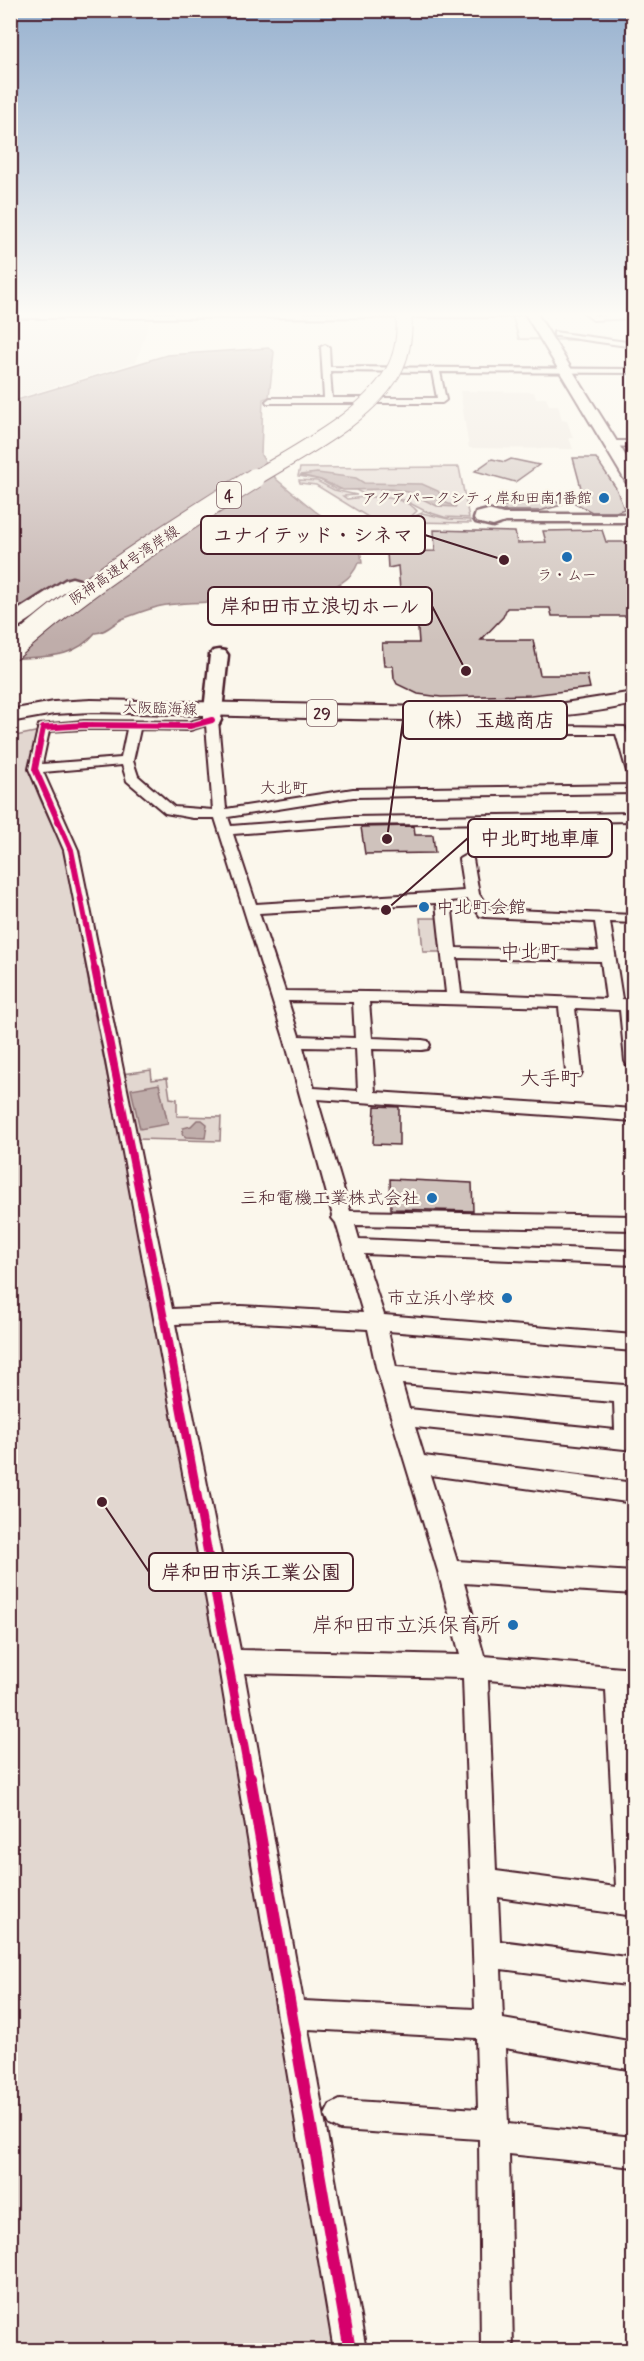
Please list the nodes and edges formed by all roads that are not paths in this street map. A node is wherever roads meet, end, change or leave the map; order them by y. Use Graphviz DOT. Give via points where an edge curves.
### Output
graph roads {
  1 [pos="324,422"];
  2 [pos="338,422"];
  3 [pos="598,422"];
  4 [pos="615,422"];
  5 [pos="611,444"];
  6 [pos="631,448"];
  7 [pos="633,482"];
  8 [pos="500,518"];
  9 [pos="633,518"];
  10 [pos="72,584"];
  11 [pos="10,624"];
  12 [pos="10,634"];
  13 [pos="10,652"];
  14 [pos="219,655"];
  15 [pos="633,698"];
  16 [pos="633,708"];
  17 [pos="487,714"];
  18 [pos="212,715"];
  19 [pos="10,716"];
  20 [pos="633,716"];
  21 [pos="10,726"];
  22 [pos="134,726"];
  23 [pos="529,726"];
  24 [pos="127,761"];
  25 [pos="40,768"];
  26 [pos="633,775"];
  27 [pos="633,789"];
  28 [pos="633,817"];
  29 [pos="223,822"];
  30 [pos="466,859"];
  31 [pos="472,894"];
  32 [pos="443,898"];
  33 [pos="250,909"];
  34 [pos="602,919"];
  35 [pos="633,919"];
  36 [pos="449,953"];
  37 [pos="608,956"];
  38 [pos="278,996"];
  39 [pos="361,997"];
  40 [pos="454,998"];
  41 [pos="566,1002"];
  42 [pos="625,1004"];
  43 [pos="293,1041"];
  44 [pos="365,1042"];
  45 [pos="422,1045"];
  46 [pos="633,1061"];
  47 [pos="574,1072"];
  48 [pos="308,1093"];
  49 [pos="367,1096"];
  50 [pos="633,1115"];
  51 [pos="342,1218"];
  52 [pos="633,1223"];
  53 [pos="353,1246"];
  54 [pos="633,1258"];
  55 [pos="162,1317"];
  56 [pos="376,1322"];
  57 [pos="633,1343"];
  58 [pos="389,1375"];
  59 [pos="401,1417"];
  60 [pos="630,1440"];
  61 [pos="415,1464"];
  62 [pos="633,1493"];
  63 [pos="449,1571"];
  64 [pos="633,1583"];
  65 [pos="230,1661"];
  66 [pos="475,1667"];
  67 [pos="625,1680"];
  68 [pos="483,1882"];
  69 [pos="632,1902"];
  70 [pos="486,1953"];
  71 [pos="633,1972"];
  72 [pos="290,2014"];
  73 [pos="489,2027"];
  74 [pos="633,2056"];
  75 [pos="340,2115"];
  76 [pos="493,2131"];
  77 [pos="633,2152"];
  78 [pos="350,2350"];
  79 [pos="497,2350"];
  1 -- 10 [label="highway, 阪神高速4号湾岸線 / 4"];
  2 -- 13 [label="highway, 阪神高速4号湾岸線 / 4, bridge" via="110,572"];
  3 -- 5 [label="main road"];
  4 -- 6 [label="main road"];
  5 -- 6 [label="street"];
  5 -- 7 [label="main road"];
  8 -- 9 [label="street"];
  10 -- 11 [label="highway, 4"];
  10 -- 12 [label="highway, 阪神高速4号湾岸線 / 4"];
  14 -- 18 [label="street"];
  15 -- 17 [label="main road, 大阪臨海線 / 29" via="568,709"];
  16 -- 17 [label="main road" via="552,718 498,718"];
  17 -- 18 [label="main road, 大阪臨海線 / 29"];
  18 -- 19 [label="main road, 大阪臨海線 / 29" via="91,706"];
  18 -- 21 [label="main road, 大阪臨海線 / 29" via="95,716"];
  18 -- 22 [label="street" via="190,726"];
  18 -- 23 [label="main road, 大阪臨海線 / 29" via="390,725"];
  18 -- 29 [label="street"];
  20 -- 23 [label="main road, 大阪臨海線 / 29"];
  22 -- 24 [label="street"];
  22 -- 55 [label="street" via="43,728 35,769 71,850"];
  23 -- 26 [label="street" via="621,730"];
  24 -- 25 [label="street"];
  24 -- 29 [label="street" via="132,778 170,810"];
  27 -- 29 [label="street" via="372,792"];
  28 -- 29 [label="street"];
  29 -- 33 [label="street"];
  30 -- 31 [label="street"];
  31 -- 32 [label="street"];
  31 -- 34 [label="street" via="486,913"];
  32 -- 33 [label="street"];
  32 -- 36 [label="street"];
  33 -- 38 [label="street"];
  34 -- 35 [label="street"];
  34 -- 37 [label="street"];
  36 -- 37 [label="street"];
  36 -- 40 [label="street"];
  37 -- 42 [label="street"];
  38 -- 39 [label="street"];
  38 -- 43 [label="street"];
  39 -- 40 [label="street"];
  39 -- 44 [label="street"];
  40 -- 41 [label="street"];
  41 -- 42 [label="street"];
  41 -- 47 [label="street"];
  42 -- 46 [label="street"];
  43 -- 44 [label="street"];
  43 -- 48 [label="street"];
  44 -- 45 [label="street"];
  44 -- 49 [label="street"];
  48 -- 49 [label="street"];
  48 -- 51 [label="street"];
  49 -- 50 [label="street"];
  51 -- 52 [label="street"];
  51 -- 53 [label="street"];
  53 -- 54 [label="street"];
  53 -- 56 [label="street"];
  55 -- 56 [label="street" via="241,1314"];
  55 -- 65 [label="street"];
  56 -- 57 [label="street"];
  56 -- 58 [label="street"];
  58 -- 59 [label="street"];
  58 -- 60 [label="street" via="624,1394"];
  59 -- 60 [label="street"];
  59 -- 61 [label="street"];
  61 -- 62 [label="street"];
  61 -- 63 [label="street"];
  63 -- 64 [label="street"];
  63 -- 66 [label="street"];
  65 -- 66 [label="street"];
  65 -- 72 [label="street"];
  66 -- 67 [label="street"];
  66 -- 68 [label="street"];
  67 -- 69 [label="street"];
  68 -- 69 [label="street"];
  68 -- 70 [label="street"];
  70 -- 71 [label="street"];
  70 -- 73 [label="street"];
  72 -- 73 [label="street"];
  72 -- 78 [label="street"];
  73 -- 74 [label="street"];
  73 -- 76 [label="street"];
  75 -- 76 [label="street"];
  76 -- 77 [label="street"];
  76 -- 79 [label="street"];
}
